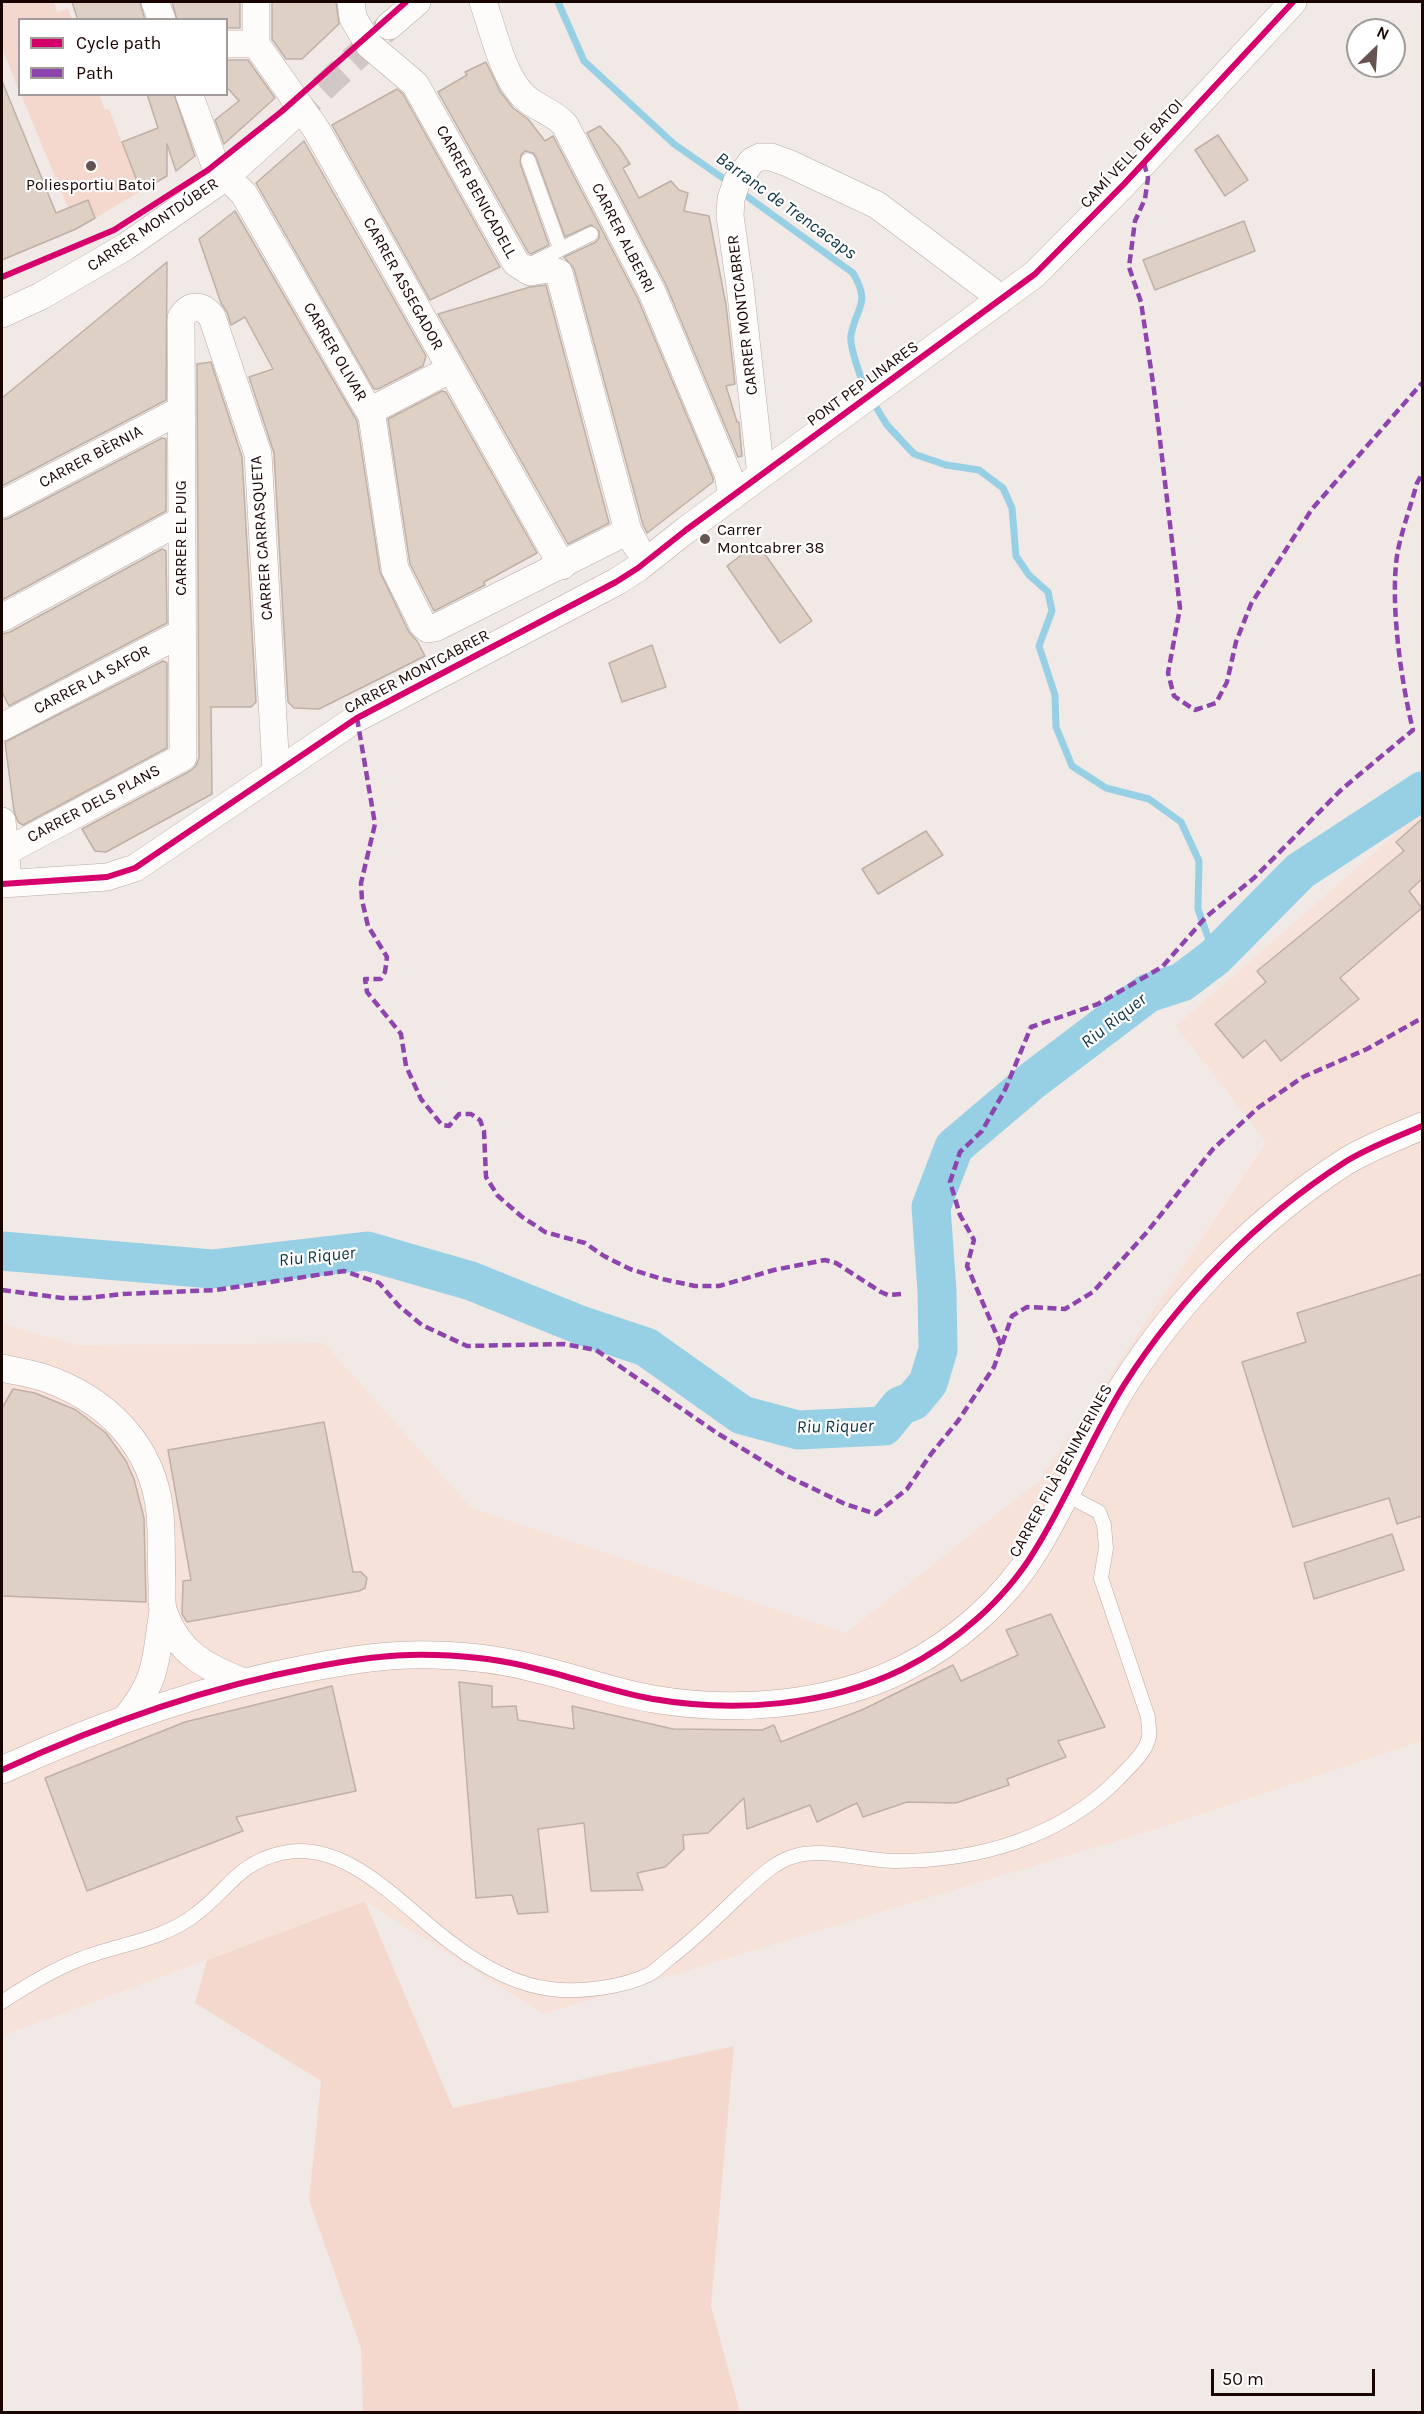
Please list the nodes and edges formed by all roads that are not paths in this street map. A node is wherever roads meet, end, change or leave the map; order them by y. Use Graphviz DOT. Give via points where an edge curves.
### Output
graph roads {
  1 [pos="155,2"];
  2 [pos="256,2"];
  3 [pos="417,2"];
  4 [pos="483,2"];
  5 [pos="1293,2"];
  6 [pos="352,10"];
  7 [pos="161,18"];
  8 [pos="389,26"];
  9 [pos="228,44"];
  10 [pos="256,44"];
  11 [pos="190,96"];
  12 [pos="292,117"];
  13 [pos="528,160"];
  14 [pos="227,176"];
  15 [pos="591,234"];
  16 [pos="560,248"];
  17 [pos="523,269"];
  18 [pos="990,308"];
  19 [pos="2,314"];
  20 [pos="181,318"];
  21 [pos="451,369"];
  22 [pos="181,410"];
  23 [pos="370,411"];
  24 [pos="761,475"];
  25 [pos="732,497"];
  26 [pos="2,504"];
  27 [pos="182,520"];
  28 [pos="628,531"];
  29 [pos="647,561"];
  30 [pos="561,566"];
  31 [pos="2,618"];
  32 [pos="428,629"];
  33 [pos="182,633"];
  34 [pos="2,727"];
  35 [pos="183,757"];
  36 [pos="276,771"];
  37 [pos="2,821"];
  38 [pos="6,852"];
  39 [pos="5,884"];
  40 [pos="1422,1126"];
  41 [pos="2,1368"];
  42 [pos="1065,1494"];
  43 [pos="164,1611"];
  44 [pos="244,1682"];
  45 [pos="126,1718"];
  46 [pos="2,1770"];
  47 [pos="2,2002"];
  1 -- 7 [label="street"];
  2 -- 10 [label="street"];
  3 -- 8 [label="street"];
  4 -- 25 [label="street, CARRER ALBERRI" via="509,75 519,92 565,125 652,292 728,474"];
  5 -- 18 [label="street, CAMÍ VELL DE BATOI" via="1035,274"];
  6 -- 17 [label="street, CARRER BENICADELL" via="369,45 415,84 516,263"];
  9 -- 10 [label="street"];
  10 -- 21 [label="street, CARRER ASSEGADOR" via="316,129"];
  11 -- 14 [label="street, CARRER OLIVAR" via="215,165"];
  12 -- 14 [label="street, CARRER MONTDÚBER"];
  13 -- 16 [label="lane"];
  14 -- 19 [label="street, CARRER MONTDÚBER" via="124,247"];
  14 -- 23 [label="street, CARRER OLIVAR" via="244,194"];
  15 -- 16 [label="lane"];
  16 -- 17 [label="lane"];
  17 -- 28 [label="street, CARRER BENICADELL" via="554,270 561,277"];
  18 -- 24 [label="street, PONT PEP LINARES"];
  18 -- 24 [label="street, CARRER MONTCABRER" via="990,290 901,222 809,171 771,157 752,160 742,171 730,216"];
  20 -- 22 [label="street, CARRER EL PUIG"];
  20 -- 36 [label="street, CARRER CARRASQUETA" via="191,307 199,306 212,317 258,454"];
  21 -- 23 [label="street"];
  21 -- 30 [label="street, CARRER ASSEGADOR"];
  22 -- 26 [label="street, CARRER BÈRNIA"];
  22 -- 27 [label="street, CARRER EL PUIG"];
  23 -- 32 [label="street, CARRER OLIVAR" via="395,570"];
  24 -- 25 [label="street, CARRER MONTCABRER"];
  25 -- 29 [label="street, CARRER MONTCABRER"];
  27 -- 31 [label="street"];
  27 -- 33 [label="street, CARRER EL PUIG"];
  28 -- 29 [label="street, CARRER BENICADELL"];
  28 -- 30 [label="street, CARRER MONTCABRER"];
  29 -- 36 [label="street, CARRER MONTCABRER" via="616,582 357,718"];
  30 -- 32 [label="street, CARRER MONTCABRER"];
  33 -- 34 [label="street, CARRER LA SAFOR"];
  33 -- 35 [label="street, CARRER EL PUIG"];
  35 -- 38 [label="street, CARRER DELS PLANS"];
  36 -- 39 [label="street, CARRER MONTCABRER" via="135,868 107,877"];
  37 -- 38 [label="street"];
  38 -- 39 [label="street"];
  40 -- 42 [label="street, CARRER FILÀ BENIMERINES" via="1349,1160 1287,1204 1226,1260 1125,1384"];
  41 -- 43 [label="street" via="40,1377 84,1396 127,1432 149,1469 156,1490"];
  42 -- 44 [label="street, CARRER FILÀ BENIMERINES" via="1028,1561 975,1619 903,1669 840,1691 773,1704 719,1706 651,1698 511,1663 434,1654 361,1659"];
  42 -- 47 [label="lane" via="1099,1512 1102,1518 1106,1548 1101,1578 1148,1717 1149,1739 1134,1763 1100,1797 1054,1828 1004,1846 941,1858 894,1861 797,1855 772,1866 650,1974 596,1990 527,1985 486,1966 454,1945 371,1877 342,1860 312,1851 284,1852 247,1865 196,1914 167,1932 80,1959 34,1980"];
  43 -- 44 [label="street" via="182,1645 198,1661"];
  43 -- 45 [label="street" via="154,1673"];
  44 -- 45 [label="street, CARRER FILÀ BENIMERINES"];
  45 -- 46 [label="street, CARRER FILÀ BENIMERINES"];
}
